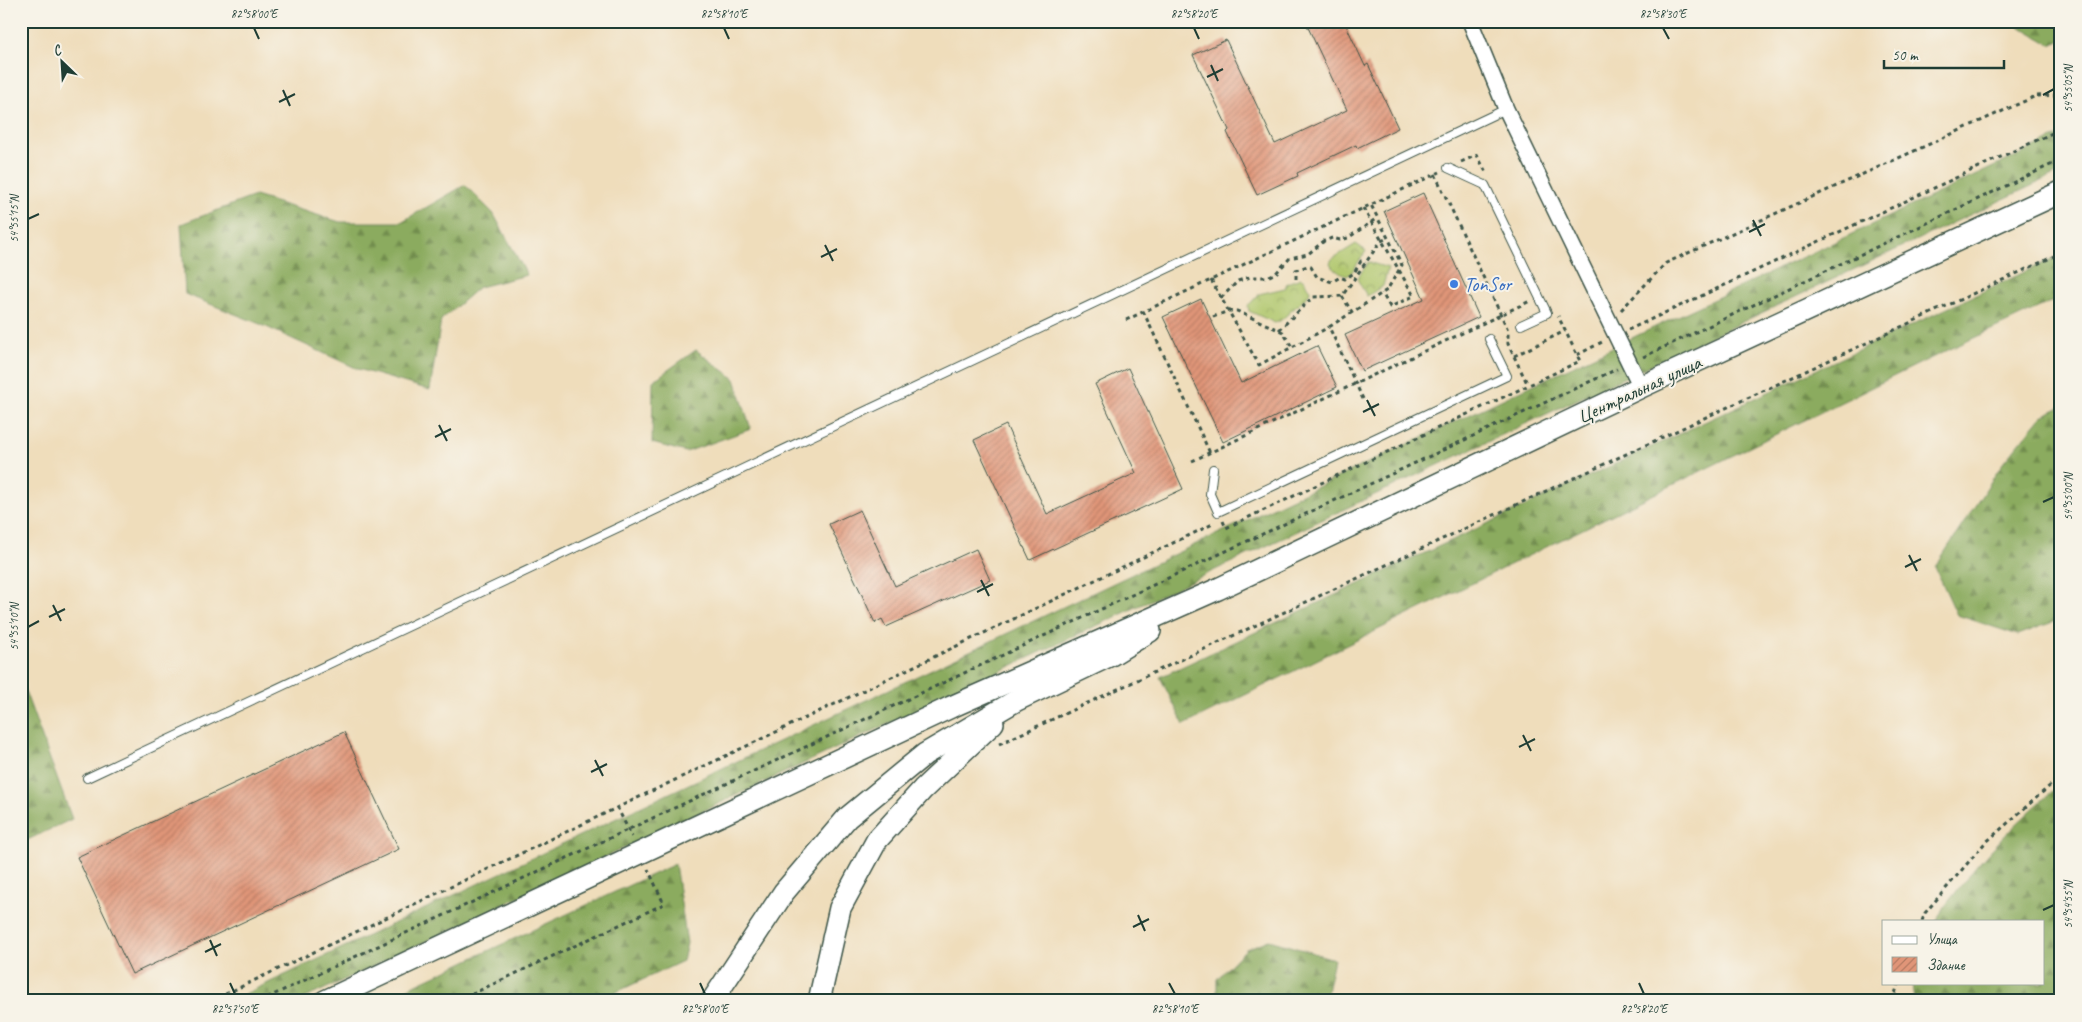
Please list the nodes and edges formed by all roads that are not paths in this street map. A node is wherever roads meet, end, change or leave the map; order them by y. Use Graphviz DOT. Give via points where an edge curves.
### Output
graph roads {
  1 [pos="1470,21"];
  2 [pos="1506,109"];
  3 [pos="1448,168"];
  4 [pos="2061,192"];
  5 [pos="1521,324"];
  6 [pos="1489,339"];
  7 [pos="1641,387"];
  8 [pos="1213,469"];
  9 [pos="1218,589"];
  10 [pos="1017,700"];
  11 [pos="87,778"];
  12 [pos="325,1001"];
  13 [pos="712,1001"];
  14 [pos="819,1001"];
  1 -- 2 [label="street"];
  2 -- 7 [label="street"];
  2 -- 11 [label="lane"];
  3 -- 5 [label="lane" via="1485,185 1547,313"];
  4 -- 7 [label="main road, Центральная улица"];
  6 -- 8 [label="lane" via="1507,376 1218,512 1210,494"];
  7 -- 9 [label="main road, Центральная улица"];
  9 -- 10 [label="main road" via="1111,655"];
  9 -- 12 [label="main road" via="951,707"];
  10 -- 13 [label="main road" via="925,754 847,818 784,892"];
  10 -- 14 [label="main road" via="923,790 877,840 840,908"];
}
